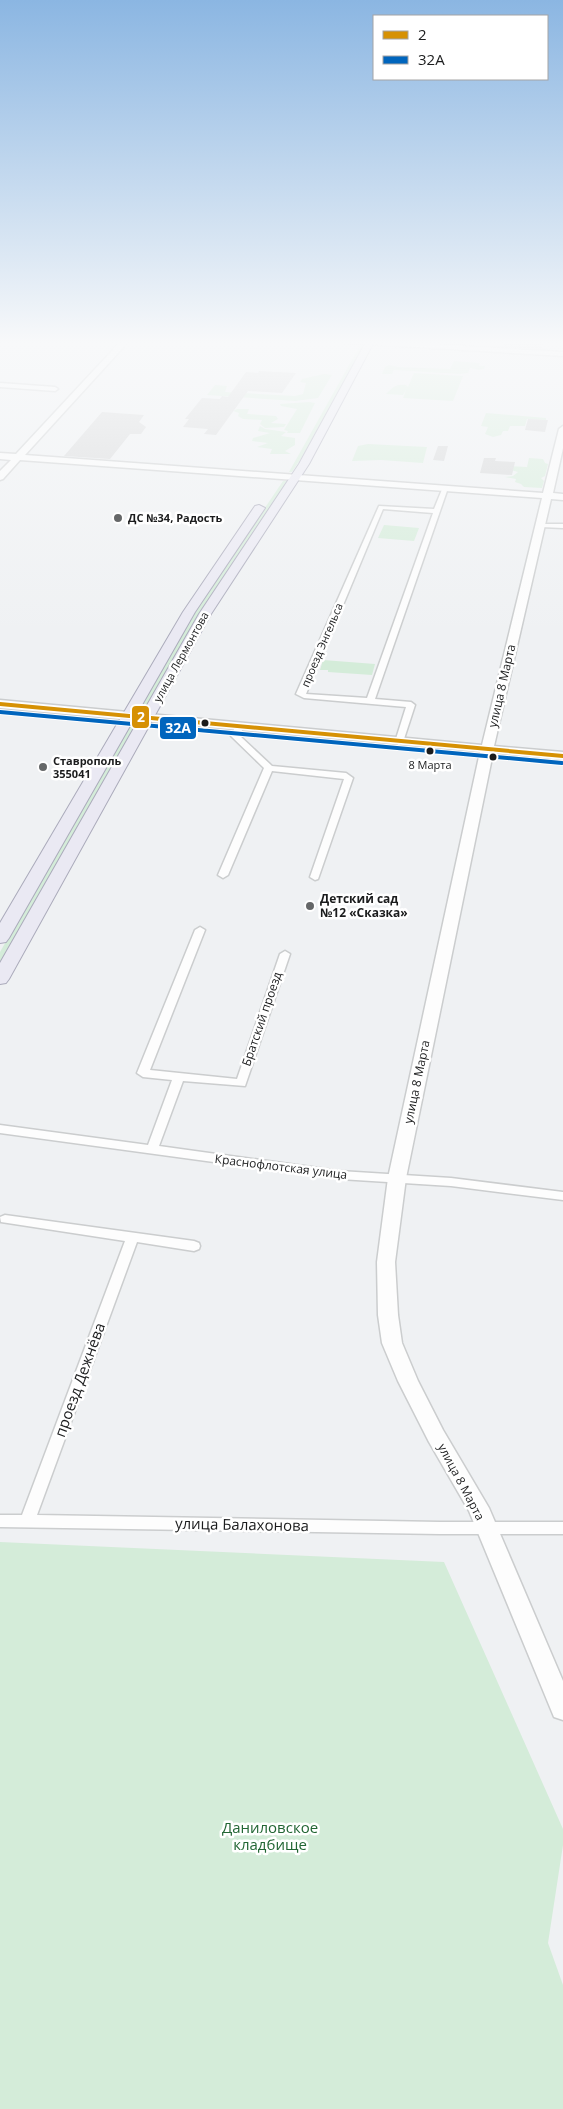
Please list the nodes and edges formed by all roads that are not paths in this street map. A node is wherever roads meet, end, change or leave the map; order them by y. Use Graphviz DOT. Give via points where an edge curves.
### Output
graph roads {
  1 [pos="36,438"];
  2 [pos="318,438"];
  3 [pos="562,438"];
  4 [pos="0,456"];
  5 [pos="18,458"];
  6 [pos="284,472"];
  7 [pos="0,477"];
  8 [pos="295,477"];
  9 [pos="445,488"];
  10 [pos="553,494"];
  11 [pos="436,511"];
  12 [pos="541,524"];
  13 [pos="563,526"];
  14 [pos="370,701"];
  15 [pos="0,704"];
  16 [pos="128,718"];
  17 [pos="146,719"];
  18 [pos="239,727"];
  19 [pos="399,742"];
  20 [pos="487,749"];
  21 [pos="563,756"];
  22 [pos="269,768"];
  23 [pos="223,875"];
  24 [pos="315,877"];
  25 [pos="200,930"];
  26 [pos="0,938"];
  27 [pos="285,954"];
  28 [pos="0,979"];
  29 [pos="178,1077"];
  30 [pos="0,1129"];
  31 [pos="152,1150"];
  32 [pos="397,1178"];
  33 [pos="563,1196"];
  34 [pos="5,1219"];
  35 [pos="132,1238"];
  36 [pos="194,1246"];
  37 [pos="0,1521"];
  38 [pos="27,1522"];
  39 [pos="485,1526"];
  40 [pos="563,1528"];
  41 [pos="563,1709"];
  1 -- 5 [label="street"];
  2 -- 8 [label="main road, улица Лермонтова"];
  3 -- 10 [label="street, улица 8 Марта"];
  4 -- 5 [label="street"];
  5 -- 6 [label="street"];
  5 -- 7 [label="street"];
  6 -- 8 [label="street"];
  6 -- 16 [label="main road, улица Лермонтова" via="189,612"];
  8 -- 9 [label="street"];
  8 -- 17 [label="main road, улица Лермонтова" via="205,614"];
  9 -- 10 [label="street"];
  9 -- 11 [label="street"];
  10 -- 12 [label="street, улица 8 Марта"];
  11 -- 14 [label="street"];
  11 -- 14 [label="street, проезд Энгельса" via="381,507 300,694"];
  12 -- 13 [label="street"];
  12 -- 20 [label="street, улица 8 Марта"];
  14 -- 19 [label="street" via="411,705"];
  15 -- 16 [label="street"];
  16 -- 17 [label="street"];
  16 -- 26 [label="main road, улица Лермонтова"];
  17 -- 18 [label="street"];
  17 -- 28 [label="main road, улица Лермонтова"];
  18 -- 19 [label="street"];
  18 -- 22 [label="street" via="235,736"];
  19 -- 20 [label="street"];
  20 -- 21 [label="street"];
  20 -- 32 [label="street, улица 8 Марта"];
  22 -- 23 [label="street"];
  22 -- 24 [label="street" via="349,778"];
  25 -- 29 [label="street, Братский проезд" via="142,1073"];
  27 -- 29 [label="street, Братский проезд" via="241,1083"];
  29 -- 31 [label="street"];
  30 -- 31 [label="street, Краснофлотская улица"];
  31 -- 32 [label="street, Краснофлотская улица"];
  32 -- 33 [label="street, Краснофлотская улица"];
  32 -- 39 [label="street, улица 8 Марта" via="386,1262 392,1343 408,1381"];
  34 -- 35 [label="street"];
  35 -- 36 [label="street"];
  35 -- 38 [label="street, проезд Дежнёва"];
  37 -- 38 [label="street, улица Балахонова"];
  38 -- 39 [label="street, улица Балахонова"];
  39 -- 40 [label="street, улица Балахонова"];
  39 -- 41 [label="street, улица 8 Марта"];
}
